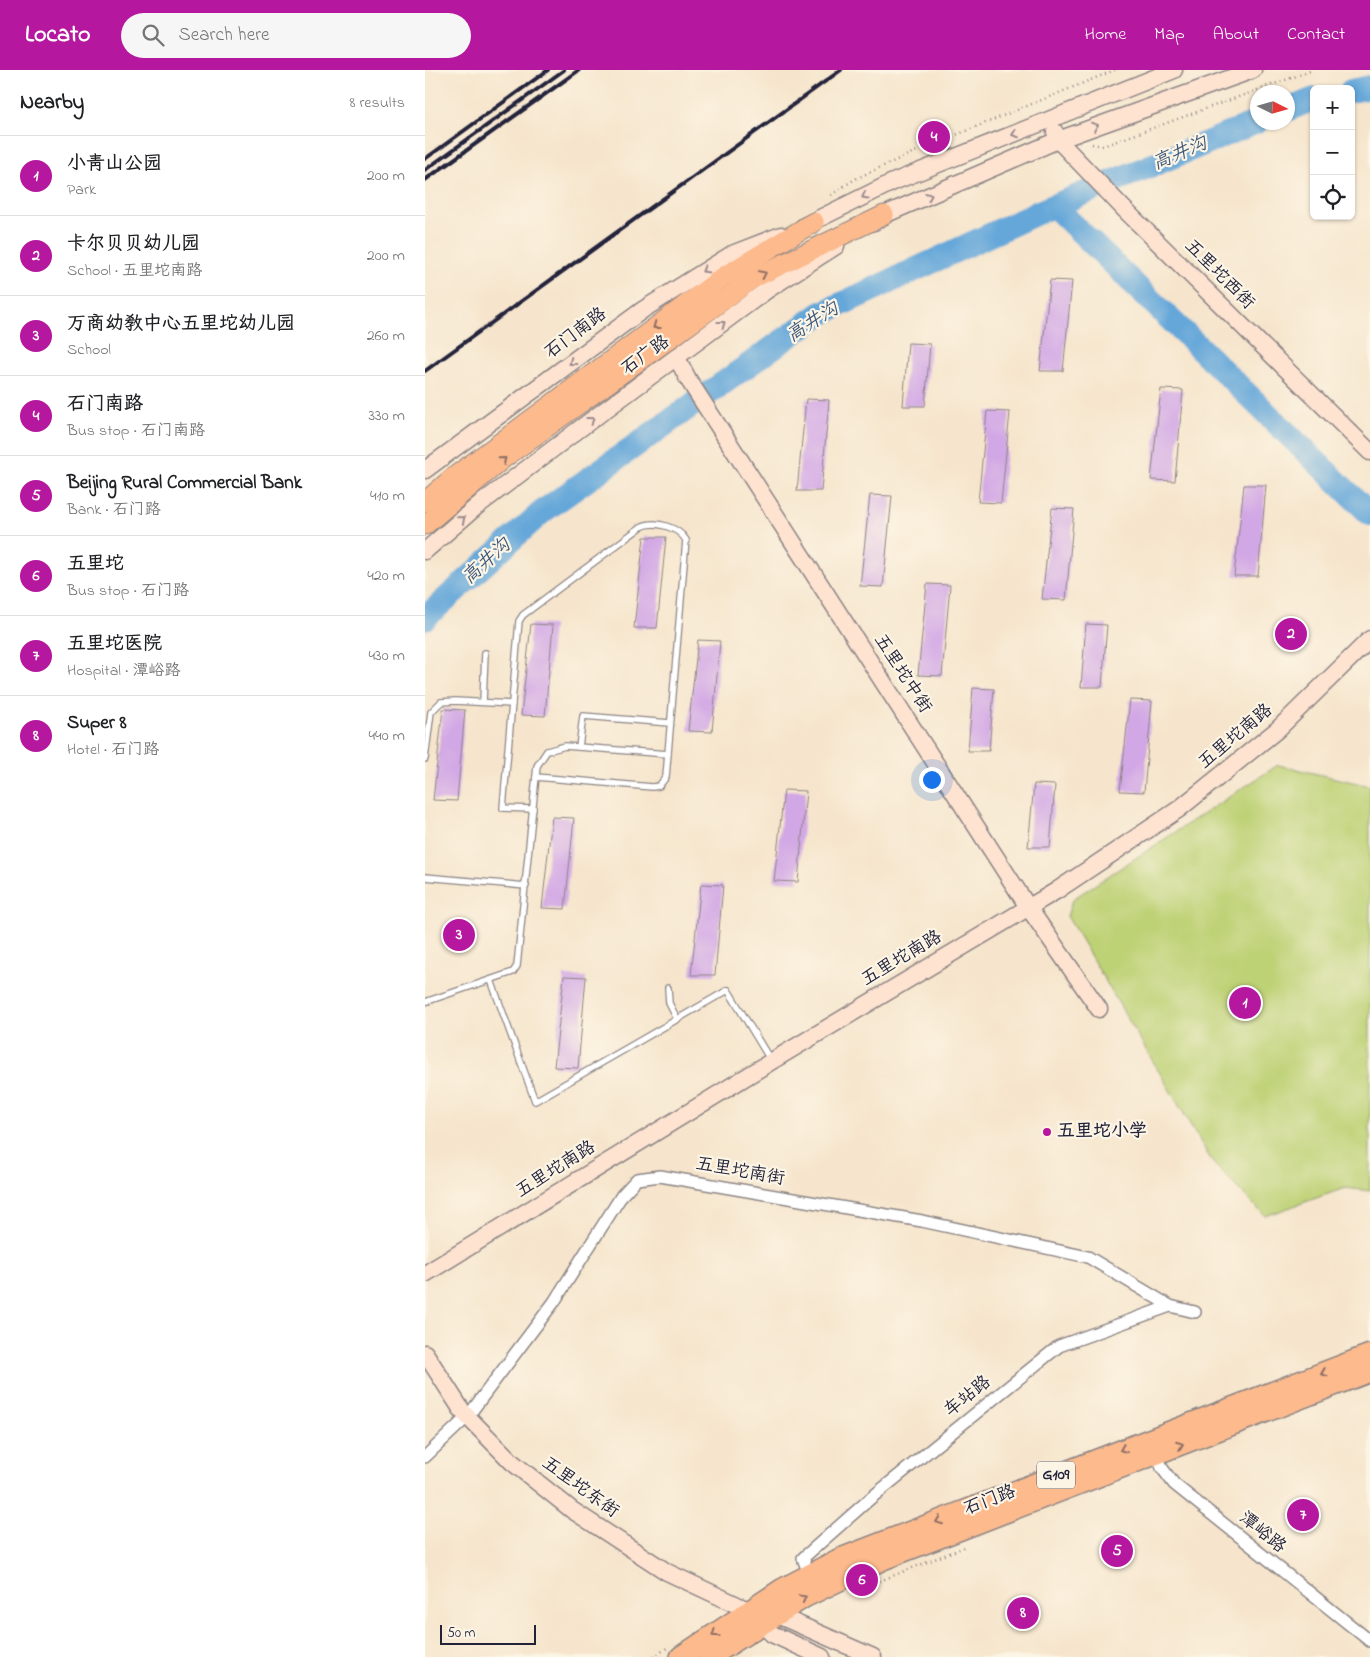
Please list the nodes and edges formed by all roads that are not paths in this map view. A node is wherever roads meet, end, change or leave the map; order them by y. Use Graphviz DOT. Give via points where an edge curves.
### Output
graph roads {
  1 [pos="1174,70"];
  2 [pos="1253,70"];
  3 [pos="1050,120"];
  4 [pos="1058,140"];
  5 [pos="884,215"];
  6 [pos="814,222"];
  7 [pos="677,358"];
  8 [pos="1370,452"];
  9 [pos="425,470"];
  10 [pos="425,502"];
  11 [pos="425,525"];
  12 [pos="425,551"];
  13 [pos="1370,639"];
  14 [pos="485,653"];
  15 [pos="483,702"];
  16 [pos="512,704"];
  17 [pos="670,723"];
  18 [pos="579,747"];
  19 [pos="667,754"];
  20 [pos="425,759"];
  21 [pos="536,777"];
  22 [pos="533,809"];
  23 [pos="425,878"];
  24 [pos="526,886"];
  25 [pos="1028,907"];
  26 [pos="491,980"];
  27 [pos="668,988"];
  28 [pos="425,1002"];
  29 [pos="1099,1009"];
  30 [pos="677,1019"];
  31 [pos="772,1061"];
  32 [pos="425,1274"];
  33 [pos="1170,1306"];
  34 [pos="1195,1312"];
  35 [pos="425,1353"];
  36 [pos="1370,1355"];
  37 [pos="1370,1371"];
  38 [pos="467,1416"];
  39 [pos="1155,1446"];
  40 [pos="425,1457"];
  41 [pos="809,1574"];
  42 [pos="762,1616"];
  43 [pos="1370,1641"];
  44 [pos="681,1657"];
  45 [pos="709,1657"];
  46 [pos="822,1657"];
  47 [pos="873,1657"];
  1 -- 3 [label="street, 石门南路"];
  4 -- 2 [label="street, one-way"];
  3 -- 4 [label="street, 五里坨西街"];
  3 -- 6 [label="street, 石门南路, one-way" via="893,182"];
  5 -- 4 [label="street, one-way"];
  4 -- 8 [label="street, 五里坨西街"];
  7 -- 5 [label="street, one-way" via="767,290"];
  11 -- 5 [label="main road, 石广路, one-way" via="505,458 754,278"];
  6 -- 9 [label="street, 石门南路, one-way" via="732,254 643,309"];
  6 -- 10 [label="main road, 石广路, one-way" via="723,277 451,479"];
  12 -- 7 [label="street, one-way" via="484,501"];
  7 -- 25 [label="street, 五里坨中街"];
  13 -- 25 [label="street, 五里坨南路" via="1277,730 1179,809"];
  14 -- 15 [label="lane"];
  15 -- 16 [label="lane"];
  15 -- 20 [label="lane" via="448,701 436,706 429,722"];
  16 -- 17 [label="lane" via="517,633 523,615 647,524 673,528 686,540"];
  16 -- 22 [label="lane" via="503,808"];
  17 -- 18 [label="lane" via="583,716"];
  17 -- 19 [label="lane"];
  18 -- 19 [label="lane"];
  18 -- 21 [label="lane" via="565,746 547,751 537,766"];
  19 -- 21 [label="lane" via="666,777 659,786"];
  21 -- 22 [label="lane"];
  22 -- 24 [label="lane"];
  23 -- 24 [label="lane"];
  24 -- 26 [label="lane" via="517,966 513,972"];
  25 -- 29 [label="street, 五里坨中街"];
  25 -- 31 [label="street, 五里坨南路"];
  26 -- 28 [label="lane"];
  26 -- 30 [label="lane" via="535,1101"];
  27 -- 30 [label="lane" via="669,1003"];
  30 -- 31 [label="lane" via="728,990"];
  31 -- 32 [label="street, 五里坨南路"];
  33 -- 34 [label="street"];
  33 -- 38 [label="street, 五里坨南街" via="1088,1257 912,1219 660,1176 637,1179 622,1195 554,1302"];
  33 -- 41 [label="street, 车站路" via="1059,1346 871,1498 803,1558"];
  35 -- 38 [label="street, 五里坨东街"];
  36 -- 39 [label="highway, 石门路 / G109, one-way"];
  39 -- 37 [label="highway, 石门路 / G109, one-way"];
  38 -- 40 [label="street, 五里坨南街"];
  38 -- 42 [label="street, 五里坨东街" via="512,1462 572,1510 667,1572"];
  39 -- 41 [label="highway, 石门路 / G109, one-way" via="855,1554"];
  42 -- 39 [label="highway, 石门路 / G109, one-way" via="883,1559"];
  39 -- 43 [label="street, 潭峪路" via="1162,1468 1174,1484"];
  41 -- 42 [label="highway, 石门路 / G109"];
  42 -- 44 [label="highway, 石门路 / G109, one-way"];
  42 -- 45 [label="highway, 石门路 / G109"];
  42 -- 46 [label="street, 五里坨东街" via="772,1634"];
  42 -- 47 [label="street, 五里坨东街"];
}
